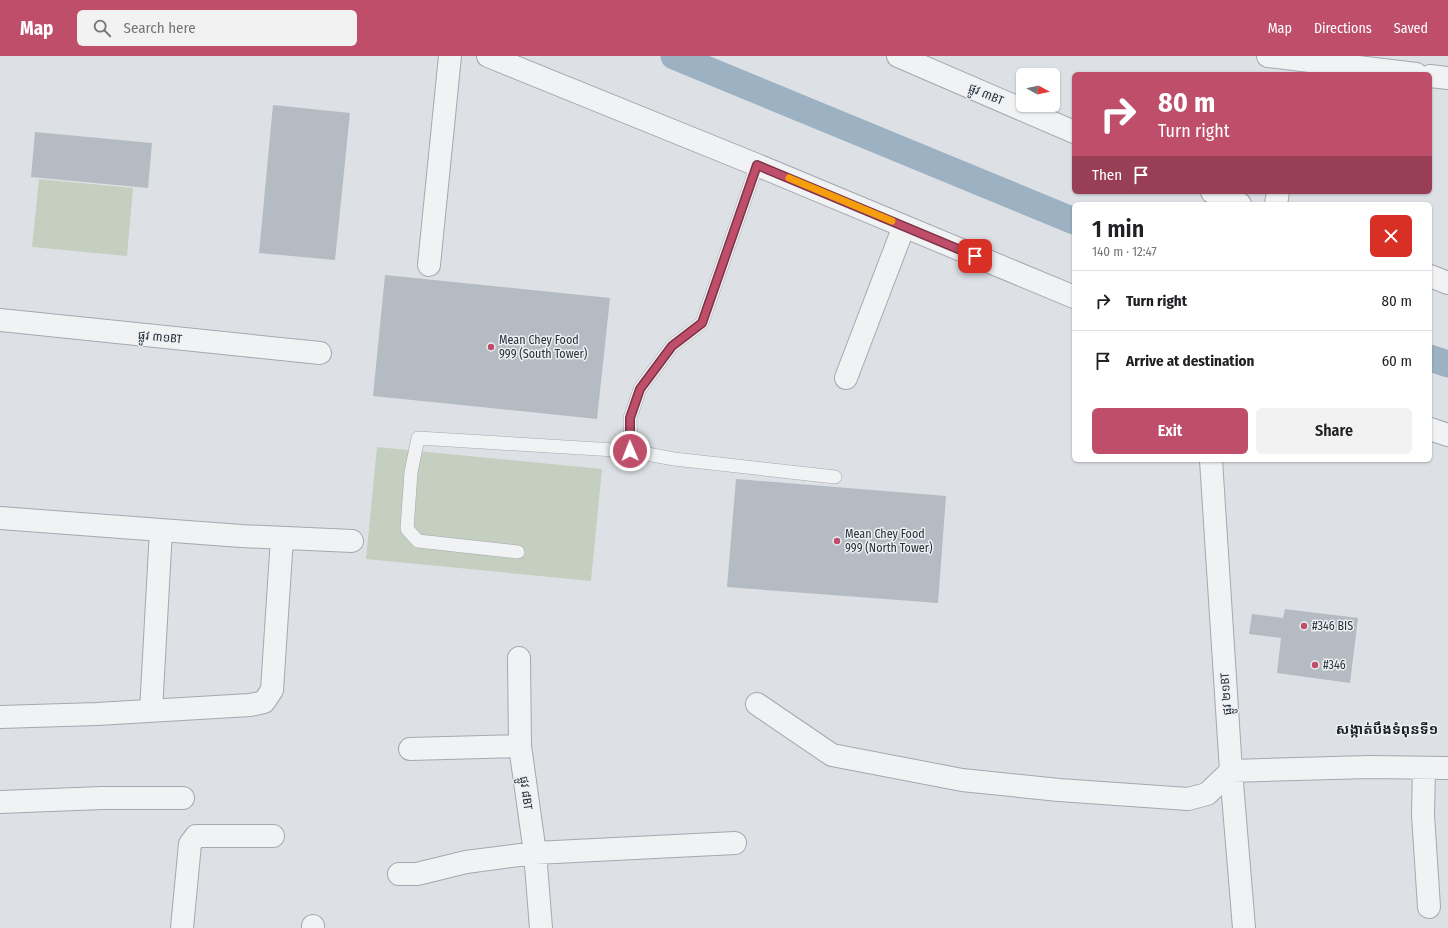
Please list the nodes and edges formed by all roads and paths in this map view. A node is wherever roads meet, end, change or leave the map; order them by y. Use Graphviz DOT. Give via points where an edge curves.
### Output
graph roads {
  1 [pos="450,56"];
  2 [pos="488,56"];
  3 [pos="898,56"];
  4 [pos="1268,56"];
  5 [pos="1394,64"];
  6 [pos="1292,67"];
  7 [pos="1412,72"];
  8 [pos="1432,76"];
  9 [pos="1448,78"];
  10 [pos="1072,131"];
  11 [pos="757,165"];
  12 [pos="1217,194"];
  13 [pos="1235,202"];
  14 [pos="904,226"];
  15 [pos="429,265"];
  16 [pos="1432,277"];
  17 [pos="1448,283"];
  18 [pos="1072,296"];
  19 [pos="0,320"];
  20 [pos="320,354"];
  21 [pos="846,378"];
  22 [pos="1432,430"];
  23 [pos="1448,435"];
  24 [pos="630,451"];
  25 [pos="1211,462"];
  26 [pos="835,477"];
  27 [pos="0,518"];
  28 [pos="162,530"];
  29 [pos="282,538"];
  30 [pos="352,541"];
  31 [pos="518,552"];
  32 [pos="519,658"];
  33 [pos="757,704"];
  34 [pos="151,711"];
  35 [pos="0,717"];
  36 [pos="520,746"];
  37 [pos="410,749"];
  38 [pos="1424,768"];
  39 [pos="1448,768"];
  40 [pos="1231,771"];
  41 [pos="183,798"];
  42 [pos="0,802"];
  43 [pos="273,836"];
  44 [pos="735,843"];
  45 [pos="535,853"];
  46 [pos="399,874"];
  47 [pos="1429,907"];
  48 [pos="182,928"];
  49 [pos="541,928"];
  50 [pos="1244,928"];
  1 -- 15 [label="street"];
  2 -- 11 [label="street"];
  3 -- 10 [label="street, ផ្លូវ ៣BT"];
  4 -- 6 [label="street"];
  5 -- 6 [label="street"];
  5 -- 7 [label="street"];
  8 -- 9 [label="street"];
  11 -- 14 [label="street"];
  11 -- 24 [label="lane" via="702,323 672,346 640,389 630,418"];
  12 -- 13 [label="street"];
  14 -- 18 [label="street"];
  14 -- 21 [label="street"];
  16 -- 17 [label="street"];
  19 -- 20 [label="street, ផ្លូវ ៣១BT"];
  22 -- 23 [label="street"];
  24 -- 26 [label="lane" via="674,459"];
  24 -- 31 [label="lane" via="418,438 411,472 407,529 418,541"];
  25 -- 40 [label="street, ផ្លូវ ២១BT"];
  27 -- 28 [label="street"];
  28 -- 29 [label="street"];
  28 -- 34 [label="street"];
  29 -- 30 [label="street"];
  29 -- 34 [label="street" via="272,690 264,702"];
  32 -- 36 [label="street, ផ្លូវ ៨BT"];
  33 -- 40 [label="street" via="832,755 962,780 1188,800 1207,794"];
  34 -- 35 [label="street"];
  36 -- 37 [label="street"];
  36 -- 45 [label="street, ផ្លូវ ៨BT"];
  38 -- 39 [label="street"];
  38 -- 40 [label="street"];
  38 -- 47 [label="street"];
  40 -- 50 [label="street, ផ្លូវ ២១BT"];
  41 -- 42 [label="street"];
  43 -- 48 [label="street" via="196,836 190,844"];
  44 -- 45 [label="street"];
  45 -- 46 [label="street" via="466,862 417,874"];
  45 -- 49 [label="street, ផ្លូវ ៨BT"];
}
